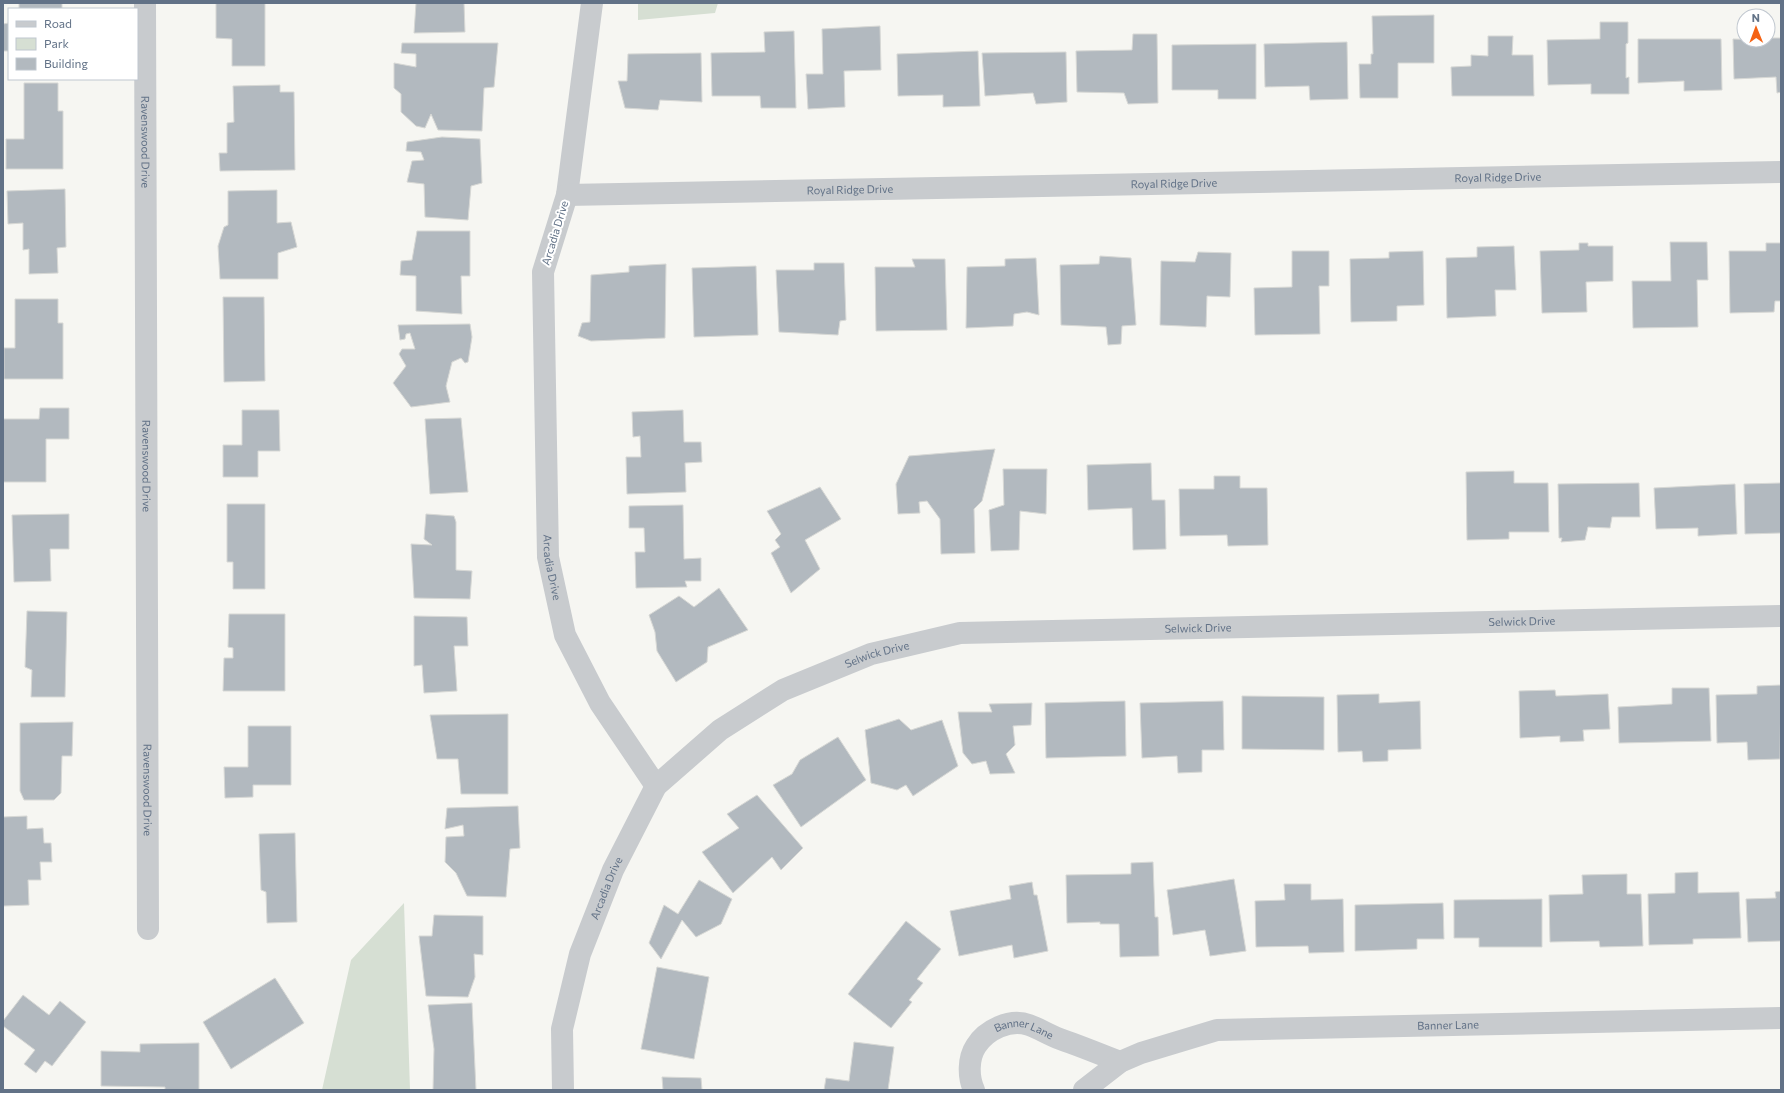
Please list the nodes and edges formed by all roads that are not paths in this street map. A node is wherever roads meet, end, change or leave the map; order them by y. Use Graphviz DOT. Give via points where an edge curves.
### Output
graph roads {
  1 [pos="145,3"];
  2 [pos="592,3"];
  3 [pos="1781,172"];
  4 [pos="567,195"];
  5 [pos="1781,616"];
  6 [pos="656,786"];
  7 [pos="148,929"];
  8 [pos="1781,1018"];
  9 [pos="1120,1062"];
  10 [pos="563,1090"];
  11 [pos="974,1090"];
  12 [pos="1084,1090"];
  1 -- 7 [label="street, Ravenswood Drive"];
  2 -- 4 [label="street, Arcadia Drive"];
  3 -- 4 [label="street, Royal Ridge Drive"];
  4 -- 6 [label="street, Arcadia Drive" via="544,272 548,557 565,635 600,703"];
  5 -- 6 [label="street, Selwick Drive" via="960,633 871,654 783,690 720,730"];
  6 -- 10 [label="street, Arcadia Drive" via="613,870 580,954 562,1028"];
  8 -- 9 [label="street, Banner Lane" via="1217,1030"];
  9 -- 11 [label="street, Banner Lane" via="1028,1024 1006,1025 990,1030 974,1049 970,1074"];
  9 -- 12 [label="street, Banner Lane"];
}
